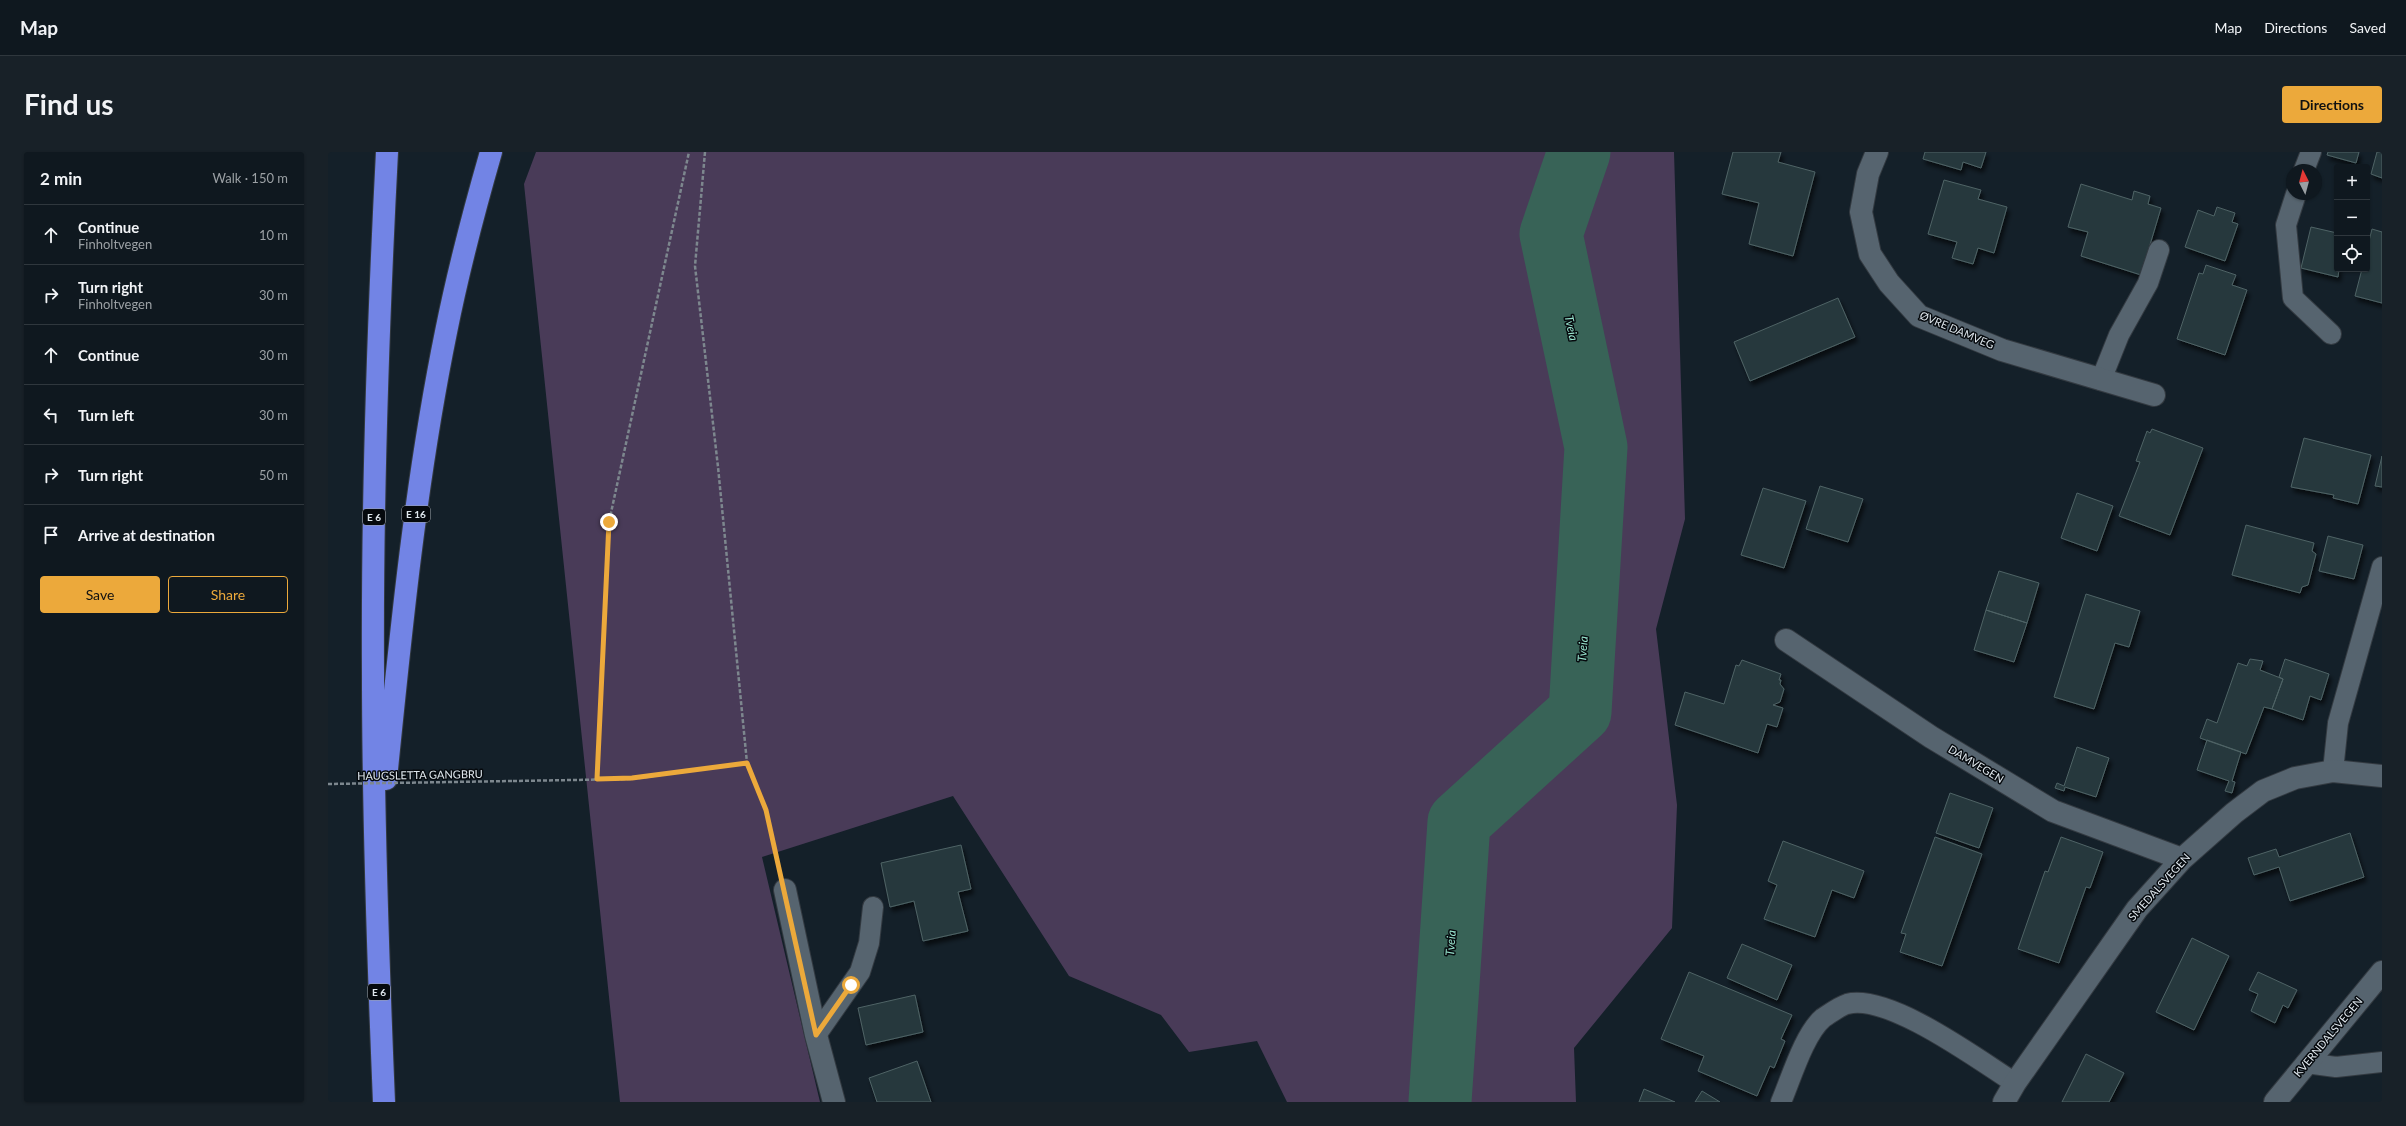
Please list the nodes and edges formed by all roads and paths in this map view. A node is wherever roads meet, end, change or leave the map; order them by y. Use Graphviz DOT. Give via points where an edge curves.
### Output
graph roads {
  1 [pos="386,152"];
  2 [pos="491,152"];
  3 [pos="689,152"];
  4 [pos="705,152"];
  5 [pos="1877,152"];
  6 [pos="2310,152"];
  7 [pos="2306,164"];
  8 [pos="2294,200"];
  9 [pos="2159,250"];
  10 [pos="2331,334"];
  11 [pos="2100,380"];
  12 [pos="2154,394"];
  13 [pos="2382,567"];
  14 [pos="1786,640"];
  15 [pos="747,763"];
  16 [pos="2333,771"];
  17 [pos="2382,776"];
  18 [pos="597,779"];
  19 [pos="328,784"];
  20 [pos="2182,859"];
  21 [pos="376,881"];
  22 [pos="785,890"];
  23 [pos="873,907"];
  24 [pos="2382,972"];
  25 [pos="816,1035"];
  26 [pos="2382,1062"];
  27 [pos="2306,1063"];
  28 [pos="2015,1083"];
  29 [pos="384,1102"];
  30 [pos="834,1102"];
  31 [pos="1781,1102"];
  32 [pos="2004,1102"];
  33 [pos="2275,1102"];
  1 -- 21 [label="highway, E 6" via="373,567"];
  2 -- 21 [label="highway, E 16" via="446,331 420,485 397,672"];
  3 -- 18 [label="path" via="609,522"];
  4 -- 15 [label="path" via="695,266"];
  5 -- 11 [label="street, ØVRE DAMVEG" via="1868,174 1861,212 1870,254 1889,283 1919,316 2002,350"];
  6 -- 7 [label="lane"];
  8 -- 10 [label="lane" via="2286,225 2293,298"];
  9 -- 11 [label="lane" via="2148,283 2119,335"];
  11 -- 12 [label="street, ØVRE DAMVEG"];
  13 -- 16 [label="lane" via="2338,723"];
  14 -- 20 [label="street, DAMVEGEN" via="1931,737 2053,811"];
  15 -- 18 [label="path, HAUGSLETTA GANGBRU" via="632,778"];
  15 -- 22 [label="path" via="766,810"];
  16 -- 17 [label="street, SMEDALSVEGEN"];
  16 -- 20 [label="street, SMEDALSVEGEN" via="2295,778 2263,792 2234,813"];
  18 -- 19 [label="path, HAUGSLETTA GANGBRU, bridge"];
  20 -- 28 [label="street, SMEDALSVEGEN" via="2137,909"];
  21 -- 29 [label="highway, E 6"];
  22 -- 25 [label="street"];
  23 -- 25 [label="lane" via="869,943 860,972"];
  24 -- 27 [label="street, KVERNDALSVEGEN"];
  25 -- 30 [label="street"];
  26 -- 27 [label="lane" via="2336,1067"];
  27 -- 33 [label="street, KVERNDALSVEGEN"];
  28 -- 31 [label="lane" via="1912,1020 1881,1007 1847,1004 1823,1019 1804,1044"];
  28 -- 32 [label="street, SMEDALSVEGEN"];
}
